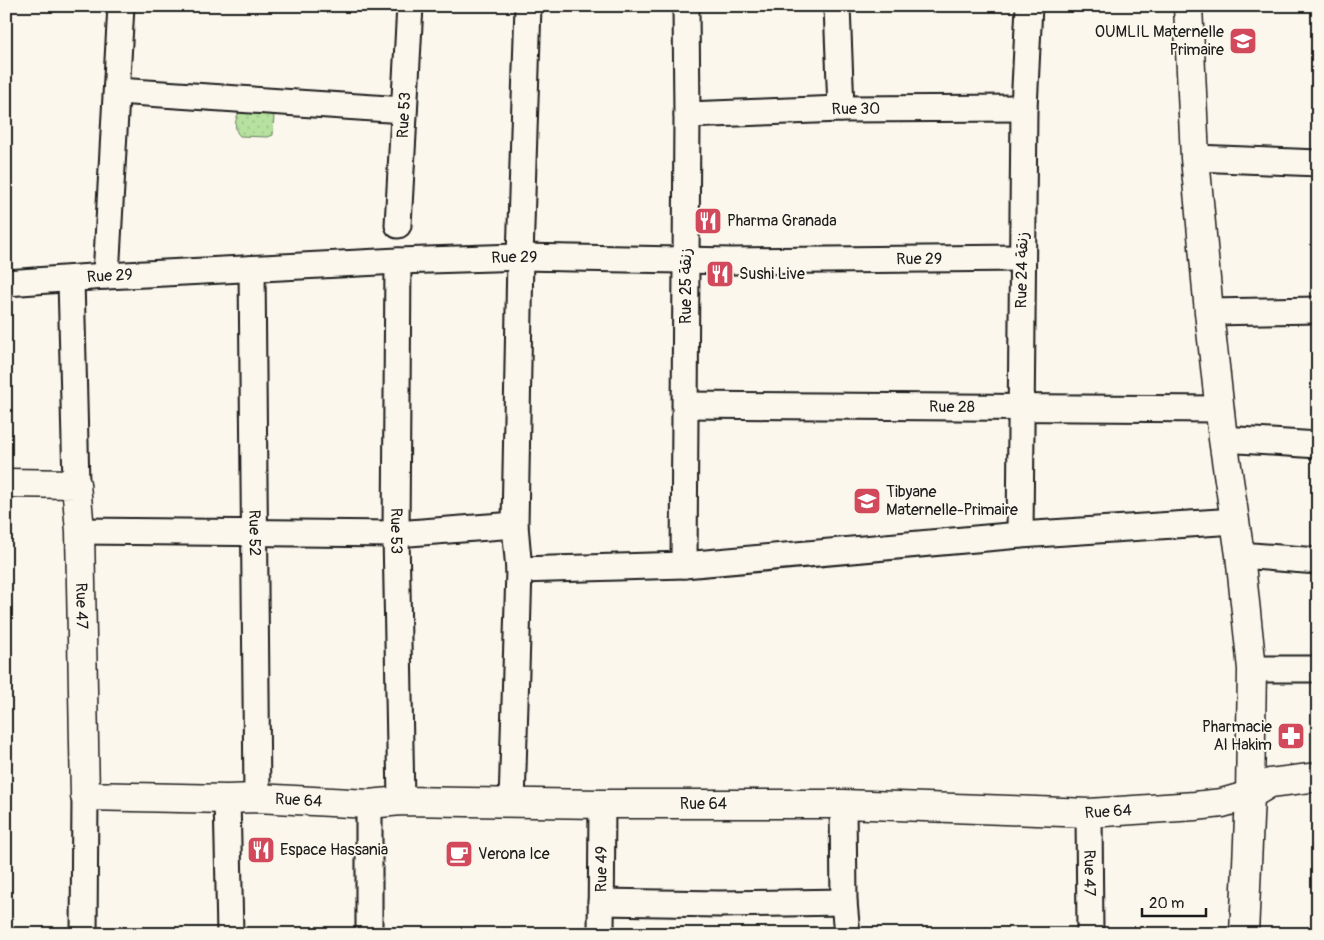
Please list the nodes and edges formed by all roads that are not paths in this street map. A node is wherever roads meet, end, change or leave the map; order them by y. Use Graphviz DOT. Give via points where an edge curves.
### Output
graph roads {
  1 [pos="121,6"];
  2 [pos="410,6"];
  3 [pos="528,6"];
  4 [pos="686,6"];
  5 [pos="837,6"];
  6 [pos="1029,6"];
  7 [pos="1188,6"];
  8 [pos="117,91"];
  9 [pos="1024,108"];
  10 [pos="841,109"];
  11 [pos="404,110"];
  12 [pos="687,115"];
  13 [pos="1195,158"];
  14 [pos="1318,164"];
  15 [pos="398,225"];
  16 [pos="520,257"];
  17 [pos="1022,258"];
  18 [pos="685,259"];
  19 [pos="398,261"];
  20 [pos="252,269"];
  21 [pos="106,276"];
  22 [pos="72,279"];
  23 [pos="6,283"];
  24 [pos="1318,310"];
  25 [pos="1209,312"];
  26 [pos="686,405"];
  27 [pos="1021,408"];
  28 [pos="1220,409"];
  29 [pos="1223,440"];
  30 [pos="1318,444"];
  31 [pos="6,483"];
  32 [pos="76,484"];
  33 [pos="1235,521"];
  34 [pos="514,525"];
  35 [pos="80,531"];
  36 [pos="255,532"];
  37 [pos="396,534"];
  38 [pos="1020,535"];
  39 [pos="1240,555"];
  40 [pos="1318,561"];
  41 [pos="684,565"];
  42 [pos="519,570"];
  43 [pos="1252,669"];
  44 [pos="1318,669"];
  45 [pos="1318,777"];
  46 [pos="85,796"];
  47 [pos="1250,796"];
  48 [pos="257,798"];
  49 [pos="227,799"];
  50 [pos="401,801"];
  51 [pos="512,803"];
  52 [pos="369,804"];
  53 [pos="602,804"];
  54 [pos="843,804"];
  55 [pos="1089,813"];
  56 [pos="601,902"];
  57 [pos="844,902"];
  58 [pos="84,934"];
  59 [pos="230,934"];
  60 [pos="369,934"];
  61 [pos="601,934"];
  62 [pos="847,934"];
  63 [pos="1090,934"];
  64 [pos="1244,934"];
  1 -- 8 [label="street"];
  2 -- 11 [label="street, Rue 53"];
  3 -- 16 [label="street"];
  4 -- 12 [label="street, Rue 25 زنقة"];
  5 -- 10 [label="street"];
  6 -- 9 [label="street, Rue 24 زنقة"];
  7 -- 13 [label="street"];
  8 -- 11 [label="street"];
  8 -- 21 [label="street"];
  9 -- 10 [label="street, Rue 30"];
  9 -- 17 [label="street, Rue 24 زنقة"];
  10 -- 12 [label="street, Rue 30"];
  11 -- 15 [label="street, Rue 53"];
  12 -- 18 [label="street, Rue 25 زنقة"];
  13 -- 14 [label="street"];
  13 -- 25 [label="street"];
  16 -- 18 [label="street, Rue 29"];
  16 -- 19 [label="street, Rue 29"];
  16 -- 34 [label="street"];
  17 -- 18 [label="street, Rue 29"];
  17 -- 27 [label="street, Rue 24 زنقة"];
  18 -- 26 [label="street, Rue 25 زنقة"];
  19 -- 20 [label="street, Rue 29"];
  19 -- 37 [label="street, Rue 53"];
  20 -- 21 [label="street, Rue 29"];
  20 -- 36 [label="street, Rue 52"];
  21 -- 22 [label="street, Rue 29"];
  22 -- 23 [label="street, Rue 29"];
  22 -- 32 [label="street, Rue 47"];
  24 -- 25 [label="street"];
  25 -- 28 [label="street"];
  26 -- 27 [label="street, Rue 28"];
  26 -- 41 [label="street, Rue 25 زنقة"];
  27 -- 28 [label="street, Rue 28"];
  27 -- 38 [label="street, Rue 24 زنقة"];
  28 -- 29 [label="street"];
  29 -- 30 [label="street"];
  29 -- 33 [label="street"];
  31 -- 32 [label="street"];
  32 -- 35 [label="street, Rue 47"];
  33 -- 38 [label="street"];
  33 -- 39 [label="street"];
  34 -- 37 [label="street"];
  34 -- 42 [label="street"];
  35 -- 36 [label="street"];
  35 -- 46 [label="street, Rue 47"];
  36 -- 37 [label="street"];
  36 -- 48 [label="street, Rue 52"];
  37 -- 50 [label="street, Rue 53"];
  38 -- 41 [label="street"];
  39 -- 40 [label="street"];
  39 -- 43 [label="street"];
  41 -- 42 [label="street"];
  42 -- 51 [label="street"];
  43 -- 44 [label="street"];
  43 -- 47 [label="street"];
  45 -- 47 [label="street, Rue 64" via="1270,783"];
  46 -- 49 [label="street, Rue 64"];
  46 -- 58 [label="street, Rue 47"];
  47 -- 55 [label="street, Rue 64" via="1195,806"];
  47 -- 64 [label="street"];
  48 -- 49 [label="street, Rue 64"];
  48 -- 52 [label="street, Rue 64"];
  49 -- 59 [label="street"];
  50 -- 51 [label="street, Rue 64"];
  50 -- 52 [label="street, Rue 64"];
  51 -- 53 [label="street, Rue 64"];
  52 -- 60 [label="street"];
  53 -- 54 [label="street, Rue 64"];
  53 -- 56 [label="street, Rue 49"];
  54 -- 55 [label="street, Rue 64"];
  54 -- 57 [label="street"];
  55 -- 63 [label="street, Rue 47"];
  56 -- 57 [label="street"];
  56 -- 61 [label="street, Rue 49"];
  57 -- 62 [label="street"];
}
